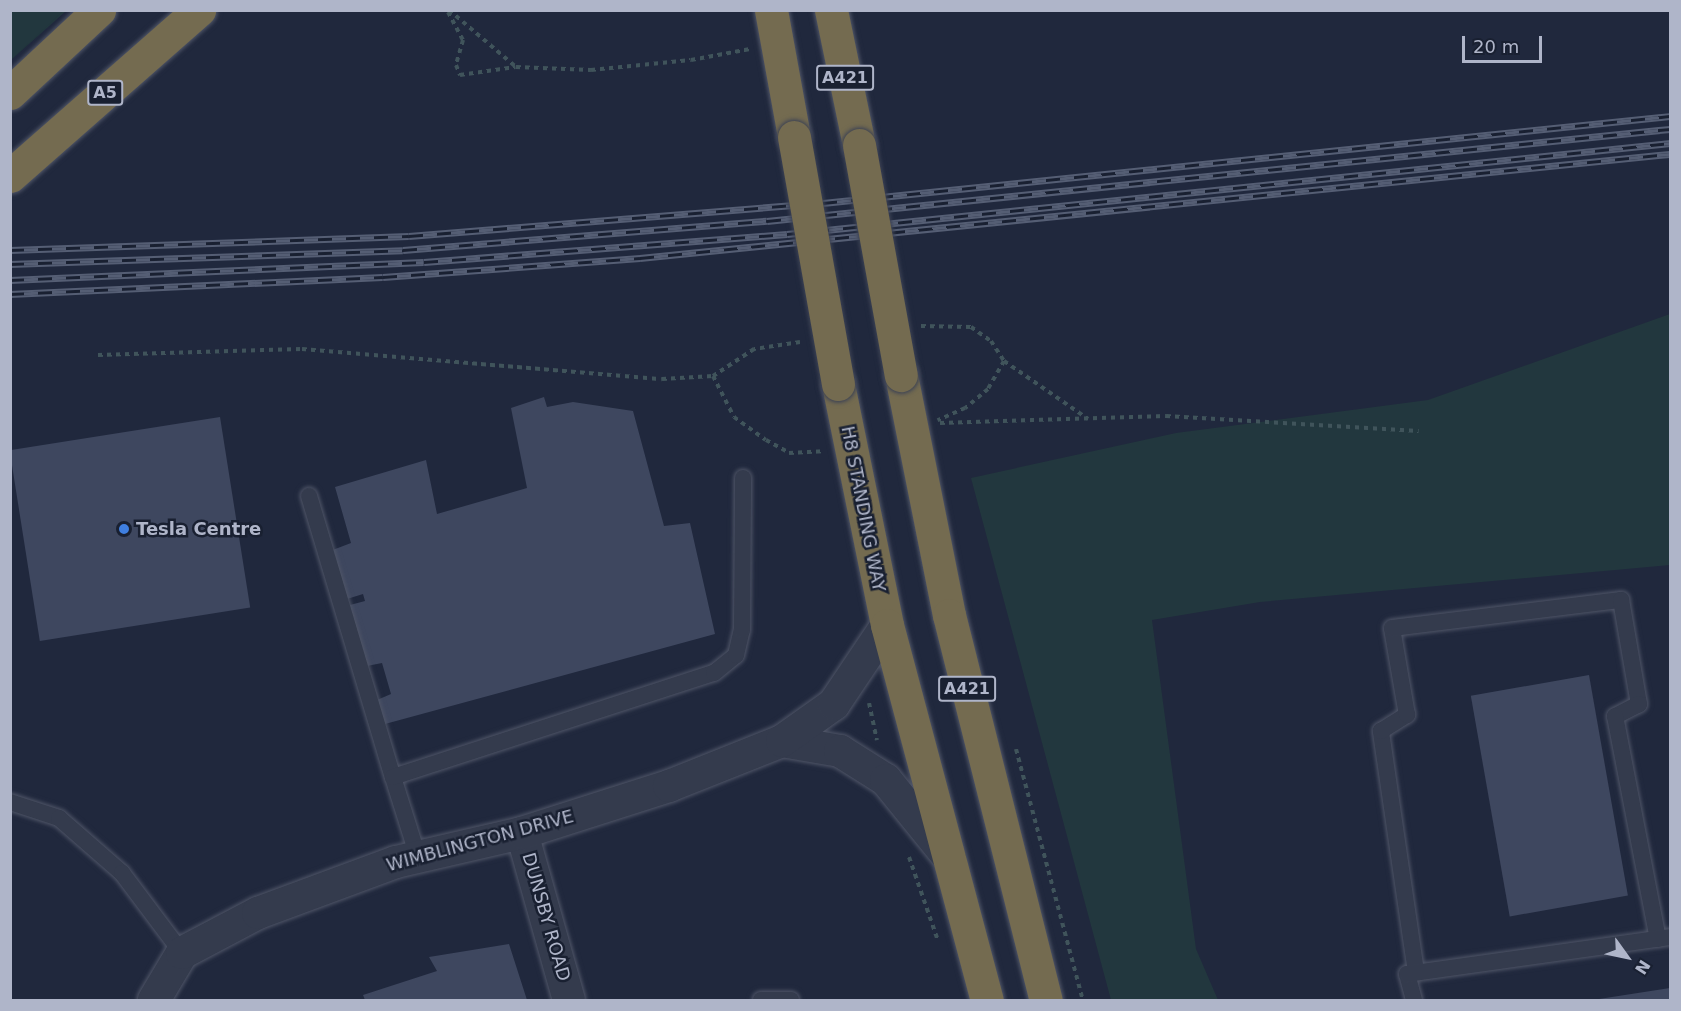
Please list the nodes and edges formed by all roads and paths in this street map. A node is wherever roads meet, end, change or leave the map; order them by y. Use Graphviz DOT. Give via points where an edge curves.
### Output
graph roads {
  1 [pos="99,10"];
  2 [pos="200,10"];
  3 [pos="448,10"];
  4 [pos="771,10"];
  5 [pos="831,10"];
  6 [pos="753,49"];
  7 [pos="516,67"];
  8 [pos="10,93"];
  9 [pos="10,176"];
  10 [pos="921,326"];
  11 [pos="787,344"];
  12 [pos="98,355"];
  13 [pos="1004,361"];
  14 [pos="713,376"];
  15 [pos="1089,419"];
  16 [pos="1419,431"];
  17 [pos="836,451"];
  18 [pos="743,478"];
  19 [pos="309,496"];
  20 [pos="887,625"];
  21 [pos="782,741"];
  22 [pos="393,777"];
  23 [pos="10,802"];
  24 [pos="522,833"];
  25 [pos="418,857"];
  26 [pos="950,859"];
  27 [pos="1664,938"];
  28 [pos="182,953"];
  29 [pos="1416,972"];
  30 [pos="154,1000"];
  31 [pos="569,1000"];
  32 [pos="761,1000"];
  33 [pos="791,1000"];
  34 [pos="987,1000"];
  35 [pos="1046,1000"];
  36 [pos="1414,1000"];
  1 -- 8 [label="highway"];
  2 -- 9 [label="highway, A5"];
  3 -- 7 [label="path"];
  3 -- 7 [label="path" via="463,40 456,65 460,75"];
  4 -- 20 [label="highway, H8 STANDING WAY, bridge" via="838,384"];
  5 -- 35 [label="highway, A421, bridge" via="949,615"];
  6 -- 7 [label="path" via="591,70"];
  10 -- 13 [label="path" via="971,327 991,341"];
  11 -- 14 [label="path" via="754,350"];
  12 -- 14 [label="path" via="302,349 662,379"];
  13 -- 15 [label="path"];
  13 -- 15 [label="path" via="988,388 965,408 930,423"];
  14 -- 17 [label="path" via="734,417 766,440 789,453"];
  15 -- 16 [label="path" via="1166,416"];
  18 -- 22 [label="lane" via="742,630 736,655 714,673"];
  19 -- 22 [label="lane"];
  20 -- 21 [label="street, WIMBLINGTON DRIVE" via="834,704"];
  20 -- 26 [label="highway, H8 STANDING WAY"];
  21 -- 24 [label="street, WIMBLINGTON DRIVE" via="669,786"];
  21 -- 26 [label="street" via="840,751 886,780"];
  22 -- 25 [label="lane"];
  23 -- 28 [label="lane" via="59,818 122,873"];
  24 -- 25 [label="street, WIMBLINGTON DRIVE"];
  24 -- 31 [label="street, DUNSBY ROAD"];
  25 -- 28 [label="street, WIMBLINGTON DRIVE" via="258,913"];
  26 -- 34 [label="highway, H8 STANDING WAY"];
  27 -- 29 [label="lane"];
  27 -- 29 [label="lane" via="1615,716 1639,704 1621,600 1392,628 1407,715 1381,732"];
  28 -- 30 [label="street"];
  29 -- 36 [label="lane" via="1407,974"];
  32 -- 33 [label="lane"];
}
